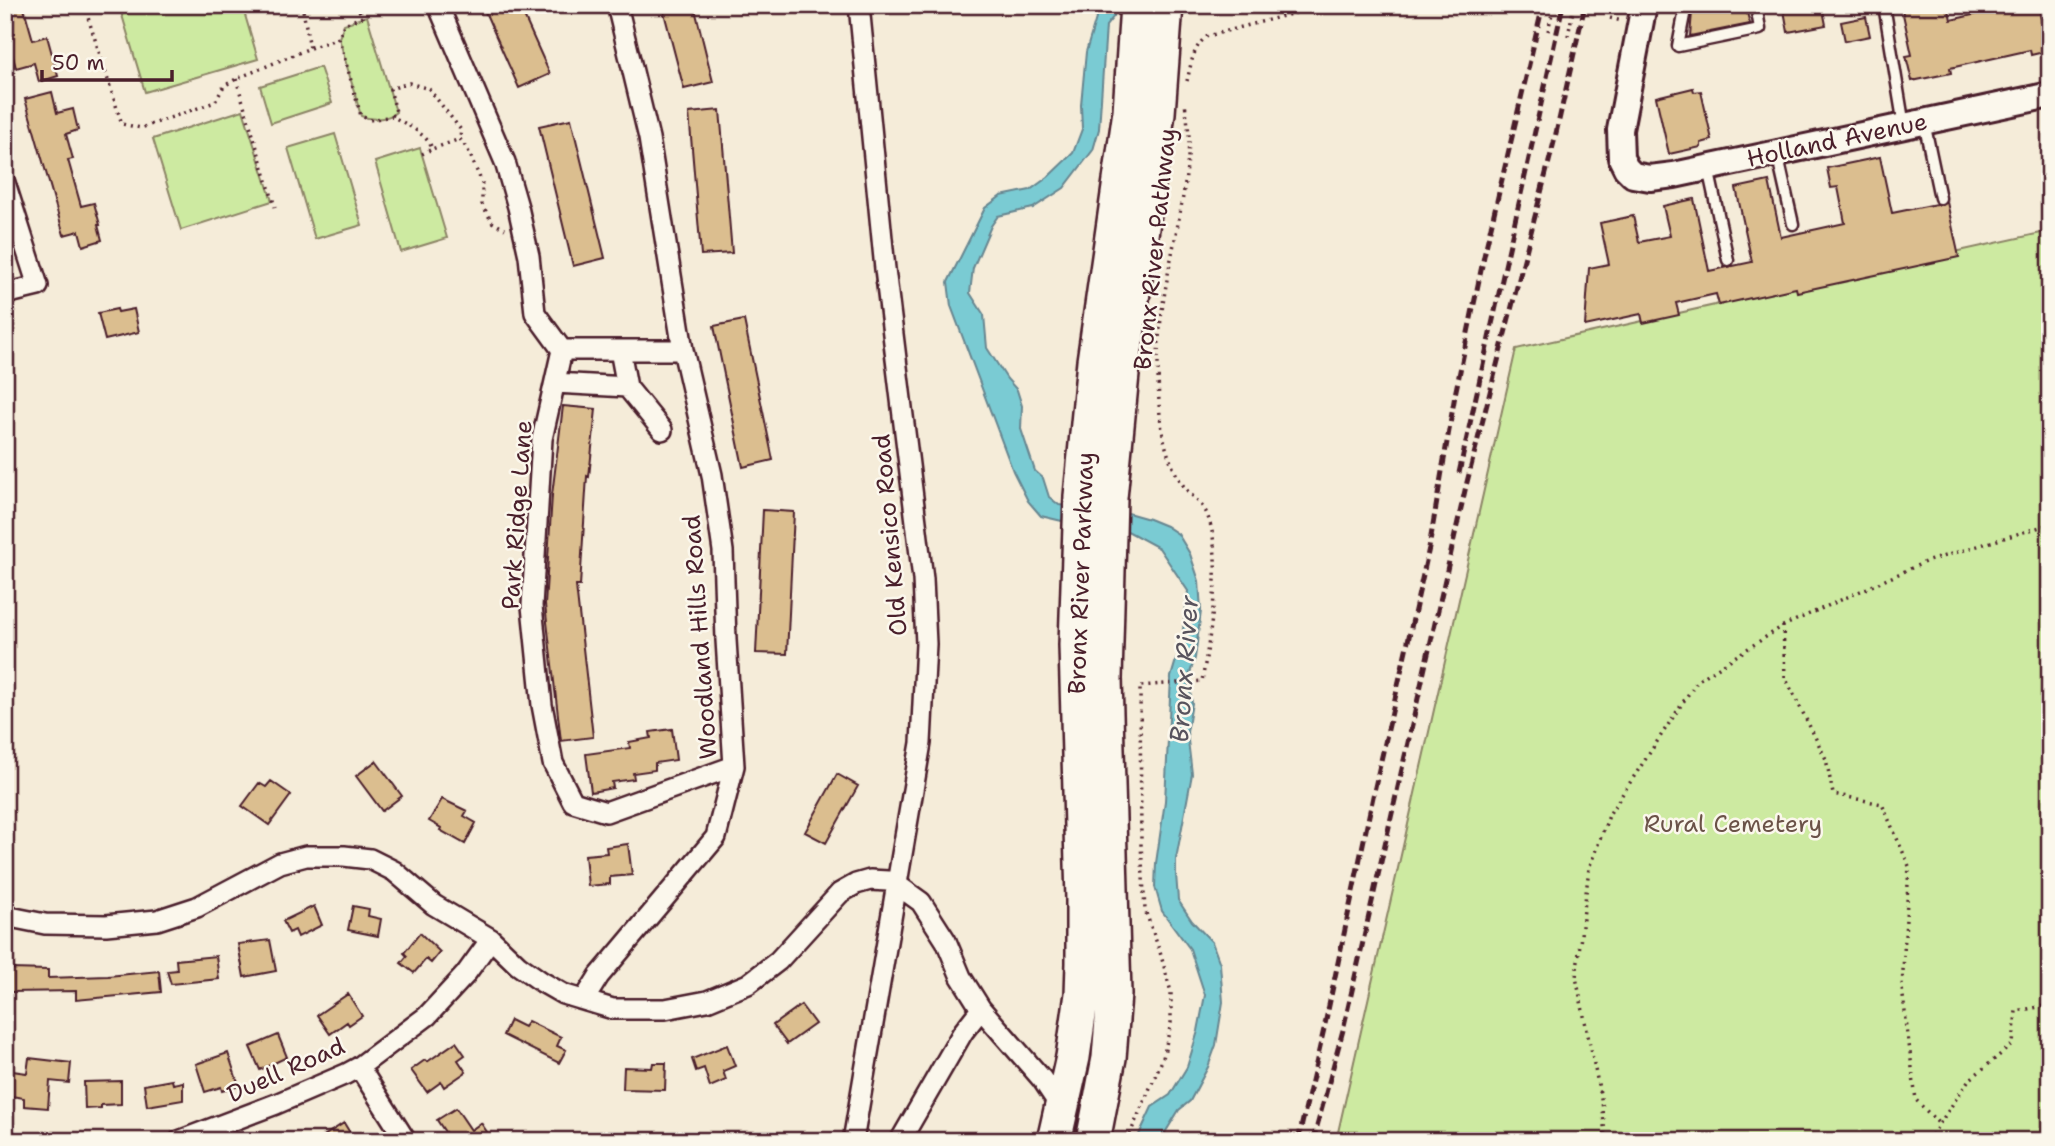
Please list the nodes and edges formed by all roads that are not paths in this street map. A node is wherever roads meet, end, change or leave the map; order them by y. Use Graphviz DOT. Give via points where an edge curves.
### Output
graph roads {
  1 [pos="438,5"];
  2 [pos="617,5"];
  3 [pos="859,5"];
  4 [pos="1137,5"];
  5 [pos="1166,5"];
  6 [pos="1644,5"];
  7 [pos="1686,5"];
  8 [pos="1756,5"];
  9 [pos="1884,5"];
  10 [pos="2050,95"];
  11 [pos="1914,124"];
  12 [pos="1777,153"];
  13 [pos="1708,167"];
  14 [pos="5,183"];
  15 [pos="1940,198"];
  16 [pos="1793,224"];
  17 [pos="1728,260"];
  18 [pos="5,294"];
  19 [pos="562,350"];
  20 [pos="620,350"];
  21 [pos="683,350"];
  22 [pos="555,383"];
  23 [pos="627,387"];
  24 [pos="662,430"];
  25 [pos="1095,497"];
  26 [pos="1093,540"];
  27 [pos="734,766"];
  28 [pos="896,884"];
  29 [pos="5,916"];
  30 [pos="491,939"];
  31 [pos="584,1000"];
  32 [pos="981,1009"];
  33 [pos="359,1067"];
  34 [pos="1062,1109"];
  35 [pos="179,1141"];
  36 [pos="406,1141"];
  37 [pos="853,1141"];
  38 [pos="900,1141"];
  39 [pos="1054,1141"];
  40 [pos="1078,1141"];
  41 [pos="1093,1141"];
  1 -- 19 [label="street" via="505,162 529,257 535,313"];
  2 -- 21 [label="street, Woodland Hills Road" via="649,138"];
  3 -- 28 [label="street, Old Kensico Road" via="923,579 926,644 921,743"];
  4 -- 25 [label="highway, Bronx River Parkway" via="1130,111 1094,361"];
  5 -- 25 [label="highway, Bronx River Parkway" via="1158,113 1123,364"];
  6 -- 13 [label="street, Holland Avenue" via="1620,130 1619,149 1626,168 1633,175 1650,178"];
  7 -- 8 [label="lane" via="1678,46 1760,29"];
  9 -- 11 [label="lane"];
  10 -- 11 [label="street, Holland Avenue"];
  11 -- 12 [label="street, Holland Avenue"];
  11 -- 15 [label="lane"];
  12 -- 13 [label="street, Holland Avenue"];
  12 -- 16 [label="lane"];
  13 -- 17 [label="lane"];
  14 -- 18 [label="street" via="38,286"];
  19 -- 20 [label="street"];
  19 -- 22 [label="street, Park Ridge Lane"];
  20 -- 21 [label="street"];
  20 -- 23 [label="street"];
  21 -- 27 [label="street, Woodland Hills Road" via="712,475 723,551"];
  22 -- 23 [label="street"];
  22 -- 27 [label="street, Park Ridge Lane" via="542,439 532,606 553,762 573,802 607,812"];
  23 -- 24 [label="street"];
  25 -- 26 [label="highway, Bronx River Parkway"];
  26 -- 34 [label="highway, Bronx River Parkway" via="1076,678 1084,953 1077,1036"];
  26 -- 41 [label="highway, Bronx River Parkway" via="1105,679 1114,995 1109,1058"];
  27 -- 31 [label="street, Woodland Hills Road" via="716,836"];
  28 -- 31 [label="street" via="870,880 846,889 778,961 748,984 722,996 652,1010 613,1009"];
  28 -- 32 [label="street" via="921,902"];
  28 -- 37 [label="street, Old Kensico Road"];
  29 -- 30 [label="street" via="57,925 157,920 197,907 280,863 306,856 344,856 370,859 394,871 433,905"];
  30 -- 31 [label="street" via="542,982"];
  30 -- 33 [label="street, Duell Road" via="427,1016"];
  32 -- 34 [label="street"];
  32 -- 38 [label="street"];
  33 -- 35 [label="street, Duell Road"];
  33 -- 36 [label="street"];
  34 -- 39 [label="highway, Bronx River Parkway"];
  34 -- 40 [label="street"];
}
